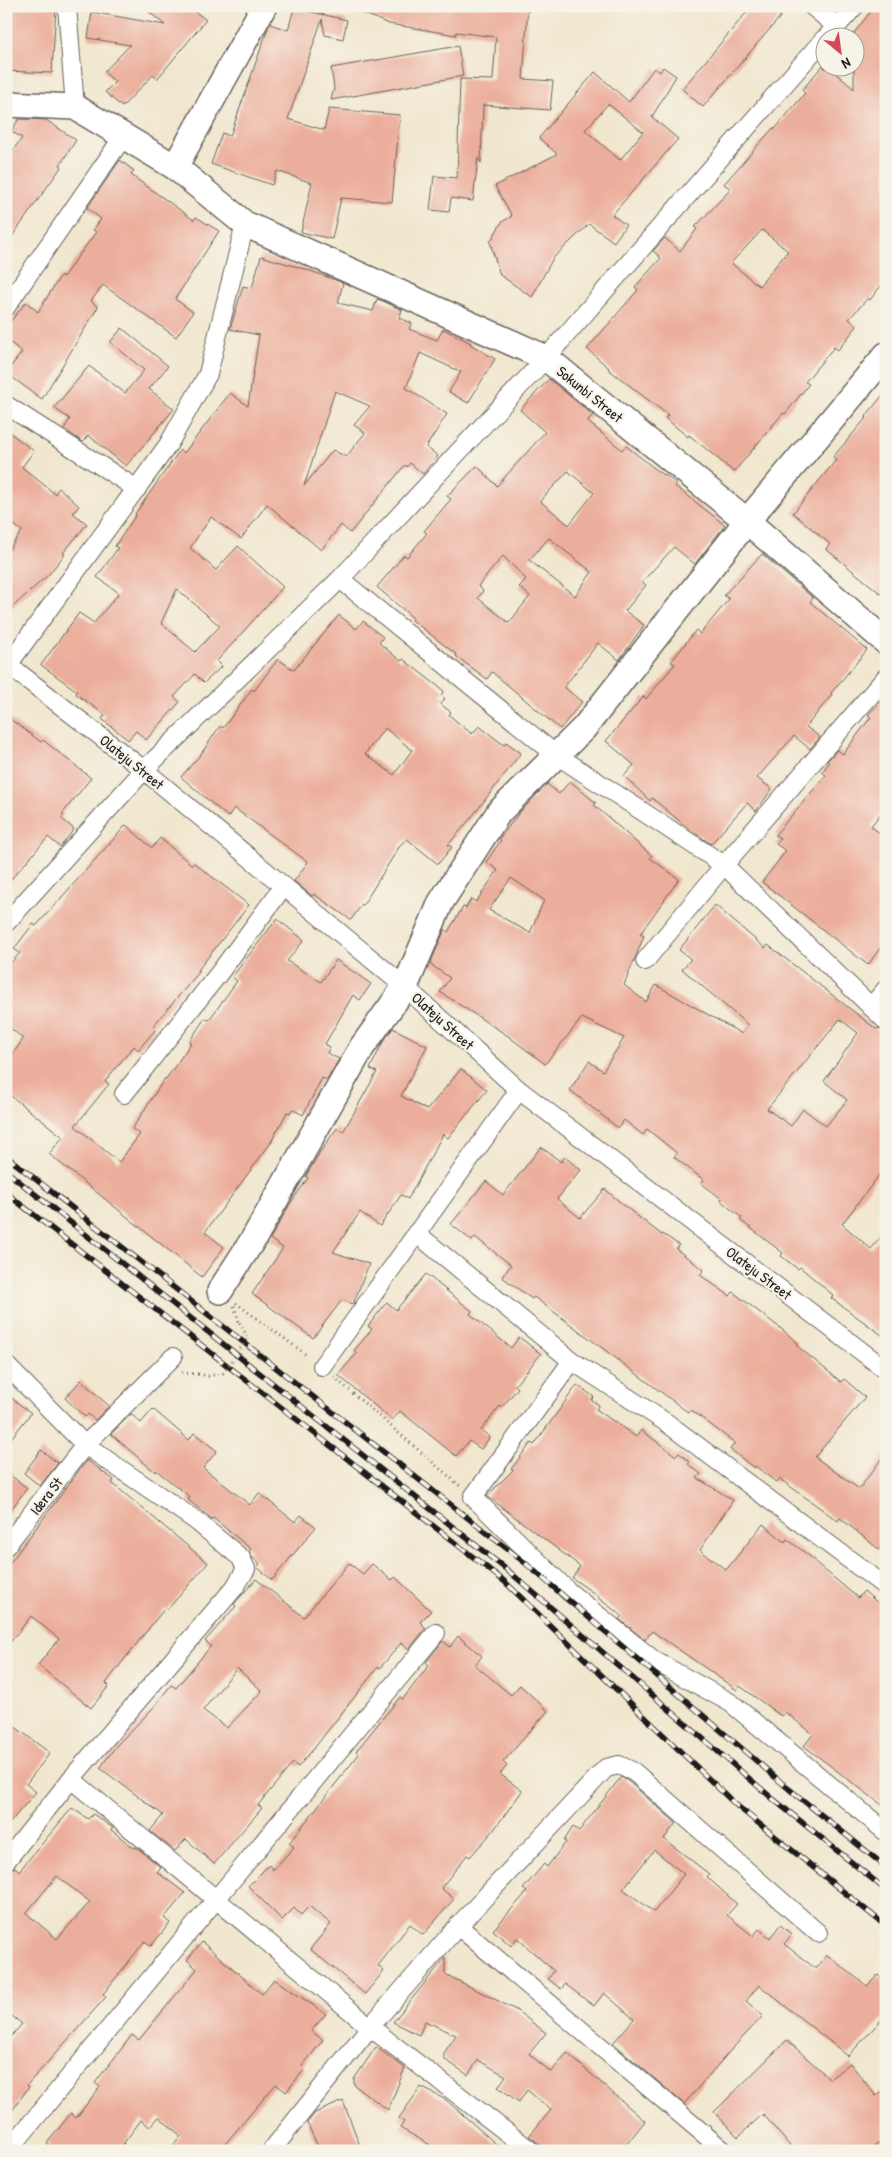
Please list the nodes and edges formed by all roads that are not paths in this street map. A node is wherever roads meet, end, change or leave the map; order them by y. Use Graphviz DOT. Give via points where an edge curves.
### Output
graph roads {
  1 [pos="67,6"];
  2 [pos="264,6"];
  3 [pos="812,6"];
  4 [pos="855,6"];
  5 [pos="825,28"];
  6 [pos="835,28"];
  7 [pos="814,51"];
  8 [pos="6,104"];
  9 [pos="75,106"];
  10 [pos="123,137"];
  11 [pos="174,167"];
  12 [pos="245,224"];
  13 [pos="6,308"];
  14 [pos="886,355"];
  15 [pos="546,358"];
  16 [pos="6,405"];
  17 [pos="137,489"];
  18 [pos="747,521"];
  19 [pos="340,579"];
  20 [pos="886,642"];
  21 [pos="7,664"];
  22 [pos="886,678"];
  23 [pos="555,754"];
  24 [pos="144,770"];
  25 [pos="724,865"];
  26 [pos="283,887"];
  27 [pos="6,924"];
  28 [pos="645,961"];
  29 [pos="405,987"];
  30 [pos="886,988"];
  31 [pos="871,1007"];
  32 [pos="886,1022"];
  33 [pos="519,1090"];
  34 [pos="124,1094"];
  35 [pos="416,1233"];
  36 [pos="220,1291"];
  37 [pos="172,1357"];
  38 [pos="572,1361"];
  39 [pos="6,1365"];
  40 [pos="322,1366"];
  41 [pos="886,1370"];
  42 [pos="85,1445"];
  43 [pos="6,1546"];
  44 [pos="886,1588"];
  45 [pos="436,1633"];
  46 [pos="71,1779"];
  47 [pos="886,1832"];
  48 [pos="6,1861"];
  49 [pos="216,1898"];
  50 [pos="458,1926"];
  51 [pos="818,1933"];
  52 [pos="370,2027"];
  53 [pos="8,2151"];
  54 [pos="272,2151"];
  55 [pos="531,2151"];
  56 [pos="724,2151"];
  1 -- 9 [label="street"];
  2 -- 11 [label="street"];
  3 -- 5 [label="street"];
  4 -- 6 [label="street"];
  7 -- 15 [label="street"];
  8 -- 9 [label="street"];
  9 -- 10 [label="street, Sokunbi Street"];
  10 -- 11 [label="street, Sokunbi Street"];
  10 -- 13 [label="street"];
  11 -- 12 [label="street, Sokunbi Street"];
  12 -- 15 [label="street, Sokunbi Street"];
  12 -- 17 [label="street" via="208,374 168,445"];
  14 -- 18 [label="street"];
  15 -- 18 [label="street, Sokunbi Street"];
  15 -- 19 [label="street"];
  16 -- 17 [label="street"];
  17 -- 21 [label="street"];
  18 -- 20 [label="street, Sokunbi Street"];
  18 -- 23 [label="street" via="584,728"];
  19 -- 23 [label="street"];
  19 -- 24 [label="street"];
  21 -- 24 [label="street, Olateju Street"];
  22 -- 25 [label="street"];
  23 -- 25 [label="street"];
  23 -- 29 [label="street" via="499,812 441,902"];
  24 -- 26 [label="street, Olateju Street"];
  24 -- 27 [label="street"];
  25 -- 28 [label="street"];
  25 -- 31 [label="street"];
  26 -- 29 [label="street, Olateju Street"];
  26 -- 34 [label="street"];
  29 -- 33 [label="street, Olateju Street"];
  29 -- 36 [label="street" via="362,1047 254,1238"];
  30 -- 31 [label="street"];
  31 -- 32 [label="street"];
  33 -- 35 [label="street"];
  33 -- 41 [label="street, Olateju Street"];
  35 -- 38 [label="street"];
  35 -- 40 [label="street"];
  37 -- 42 [label="street, Idera St"];
  38 -- 44 [label="street" via="668,1423"];
  38 -- 47 [label="street" via="473,1497 569,1592 655,1661 730,1703"];
  39 -- 42 [label="street"];
  42 -- 43 [label="street, Idera St"];
  42 -- 46 [label="street" via="195,1520 241,1558 246,1569"];
  45 -- 49 [label="street"];
  46 -- 48 [label="street"];
  46 -- 49 [label="street"];
  49 -- 52 [label="street"];
  49 -- 53 [label="street"];
  50 -- 51 [label="street" via="606,1768 619,1765 634,1772"];
  50 -- 52 [label="street"];
  50 -- 56 [label="street"];
  52 -- 54 [label="street"];
  52 -- 55 [label="street"];
}
